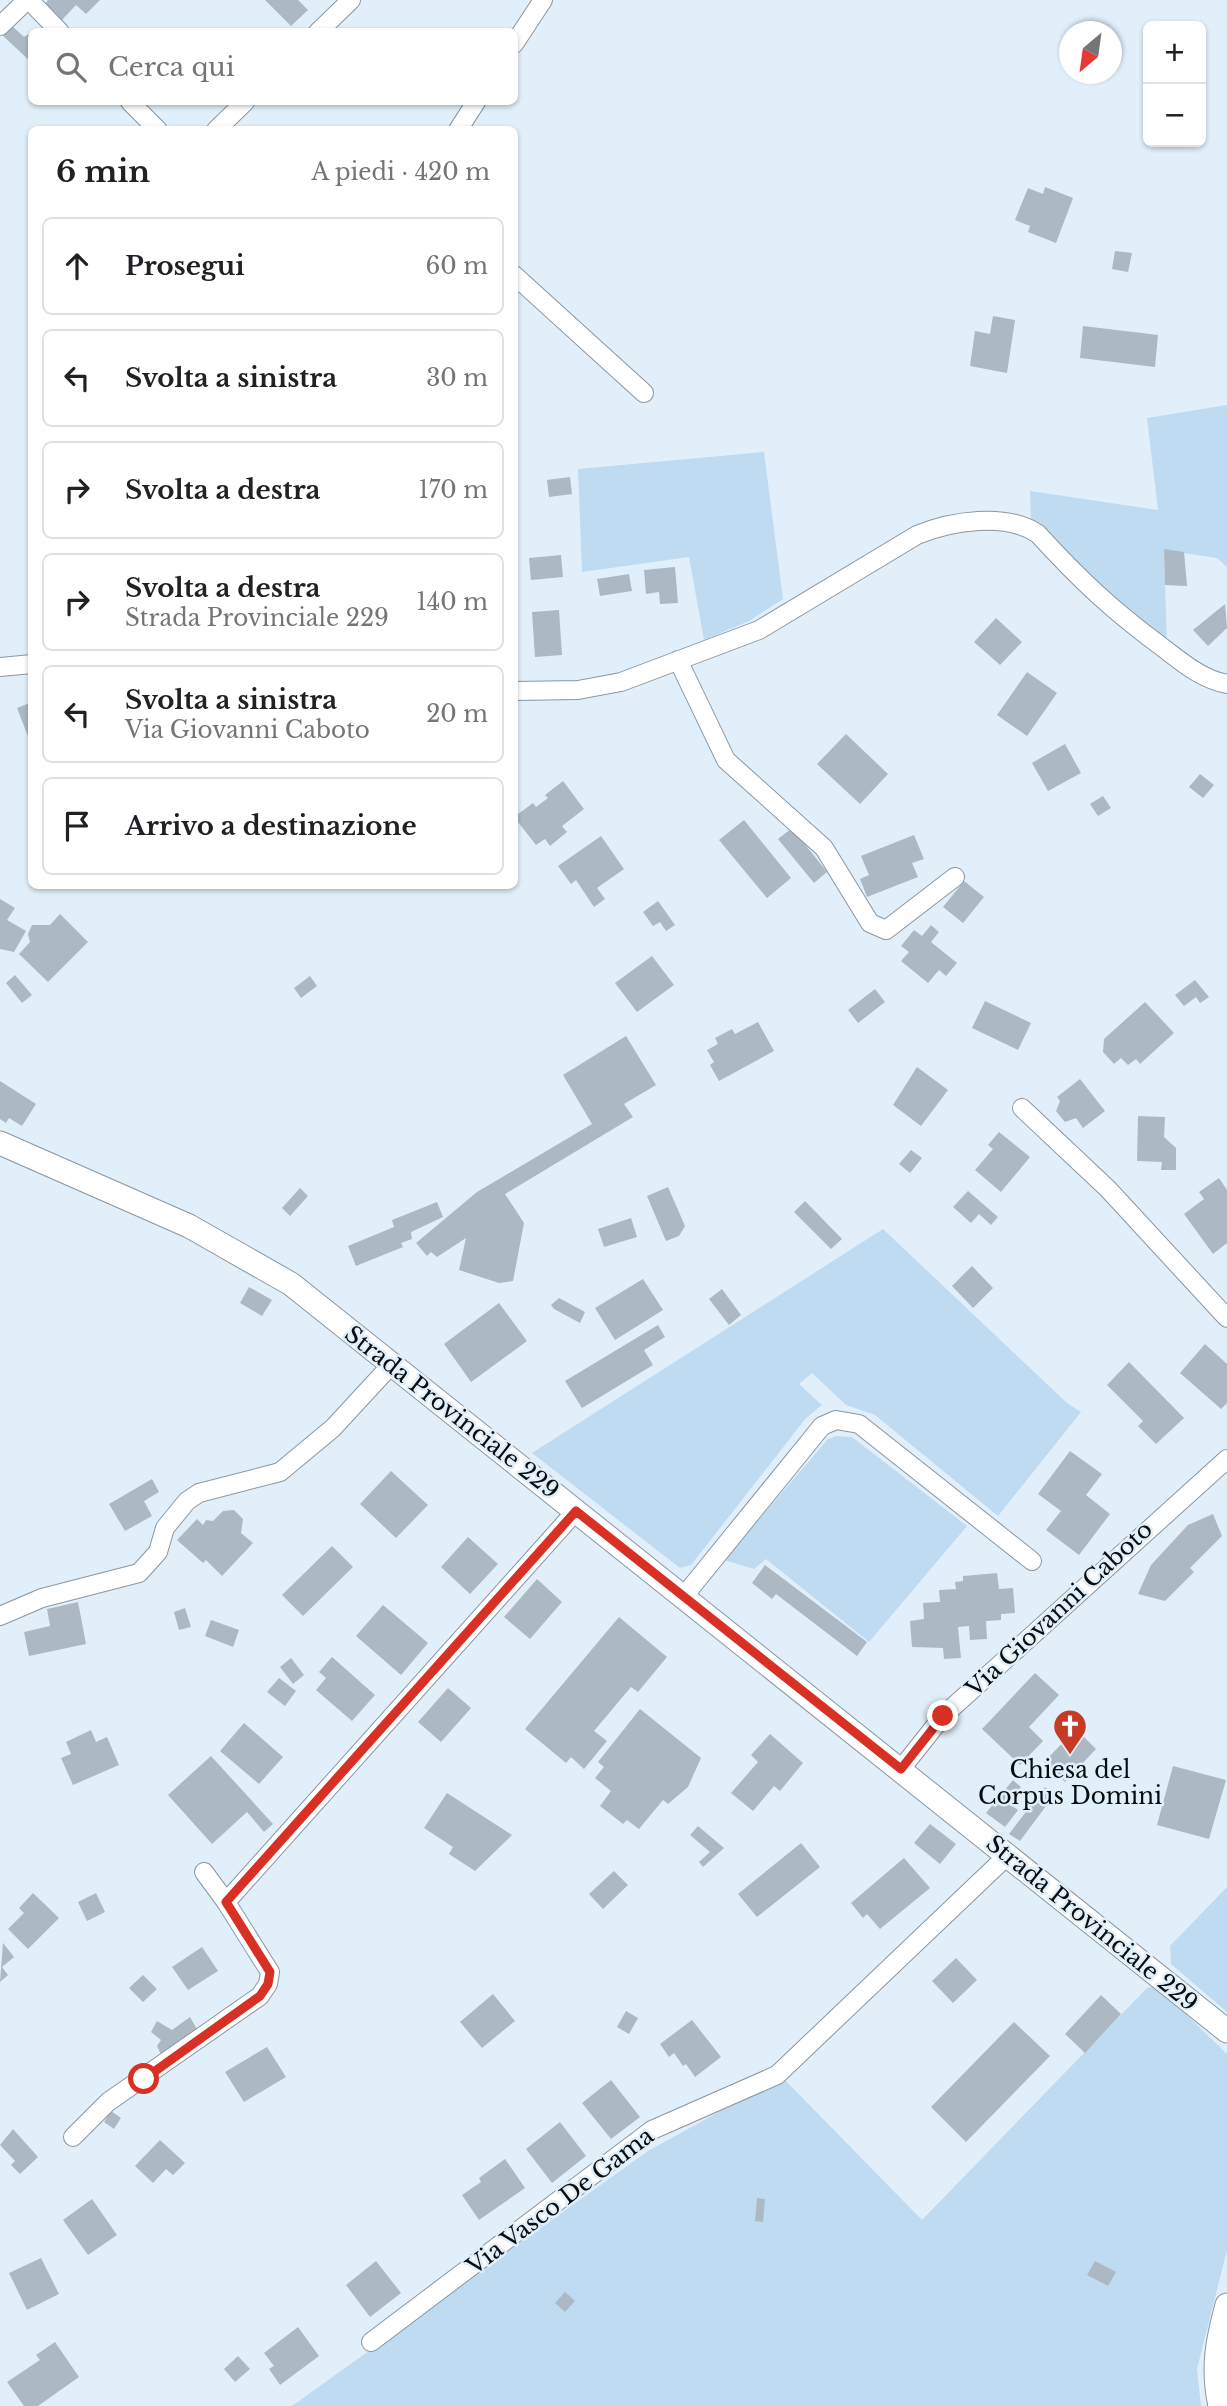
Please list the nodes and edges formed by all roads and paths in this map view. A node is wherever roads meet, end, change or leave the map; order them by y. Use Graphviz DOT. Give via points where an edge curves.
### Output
graph roads {
  1 [pos="28,0"];
  2 [pos="351,0"];
  3 [pos="543,0"];
  4 [pos="0,26"];
  5 [pos="56,28"];
  6 [pos="322,28"];
  7 [pos="518,38"];
  8 [pos="133,105"];
  9 [pos="242,105"];
  10 [pos="474,105"];
  11 [pos="154,126"];
  12 [pos="220,126"];
  13 [pos="461,126"];
  14 [pos="518,279"];
  15 [pos="644,393"];
  16 [pos="678,660"];
  17 [pos="28,664"];
  18 [pos="0,667"];
  19 [pos="1227,684"];
  20 [pos="518,691"];
  21 [pos="955,877"];
  22 [pos="1022,1108"];
  23 [pos="0,1143"];
  24 [pos="1227,1318"];
  25 [pos="392,1364"];
  26 [pos="1227,1459"];
  27 [pos="576,1511"];
  28 [pos="1032,1561"];
  29 [pos="684,1596"];
  30 [pos="0,1616"];
  31 [pos="901,1769"];
  32 [pos="1008,1855"];
  33 [pos="204,1872"];
  34 [pos="226,1902"];
  35 [pos="1227,2031"];
  36 [pos="73,2137"];
  37 [pos="1227,2305"];
  38 [pos="371,2342"];
  39 [pos="1220,2406"];
  1 -- 4 [label="street"];
  1 -- 5 [label="street"];
  2 -- 6 [label="street"];
  3 -- 7 [label="street"];
  8 -- 11 [label="street"];
  9 -- 12 [label="street"];
  10 -- 13 [label="street"];
  14 -- 15 [label="street"];
  16 -- 19 [label="street" via="760,630 917,535 939,526 1007,521 1026,525 1038,534 1083,584 1119,615 1211,681"];
  16 -- 20 [label="street" via="621,682 578,690"];
  16 -- 21 [label="street" via="726,760 824,848 870,923 886,930"];
  17 -- 18 [label="street"];
  22 -- 24 [label="street" via="1108,1189"];
  23 -- 25 [label="street, Strada Provinciale 229" via="244,1255 290,1284"];
  25 -- 27 [label="street, Strada Provinciale 229"];
  25 -- 30 [label="street" via="333,1428 281,1472 199,1493 187,1502 165,1528 158,1552 139,1573 42,1598"];
  26 -- 31 [label="street, Via Giovanni Caboto" via="943,1716"];
  27 -- 29 [label="street, Strada Provinciale 229"];
  27 -- 34 [label="street"];
  28 -- 29 [label="street" via="859,1424 836,1420 822,1426"];
  29 -- 31 [label="street, Strada Provinciale 229"];
  31 -- 32 [label="street, Strada Provinciale 229"];
  32 -- 35 [label="street, Strada Provinciale 229"];
  32 -- 38 [label="street, Via Vasco De Gama" via="777,2075 652,2130"];
  33 -- 34 [label="street"];
  34 -- 36 [label="street" via="270,1972 268,1984 260,1996 108,2102"];
  37 -- 39 [label="street" via="1215,2345 1214,2379"];
}
